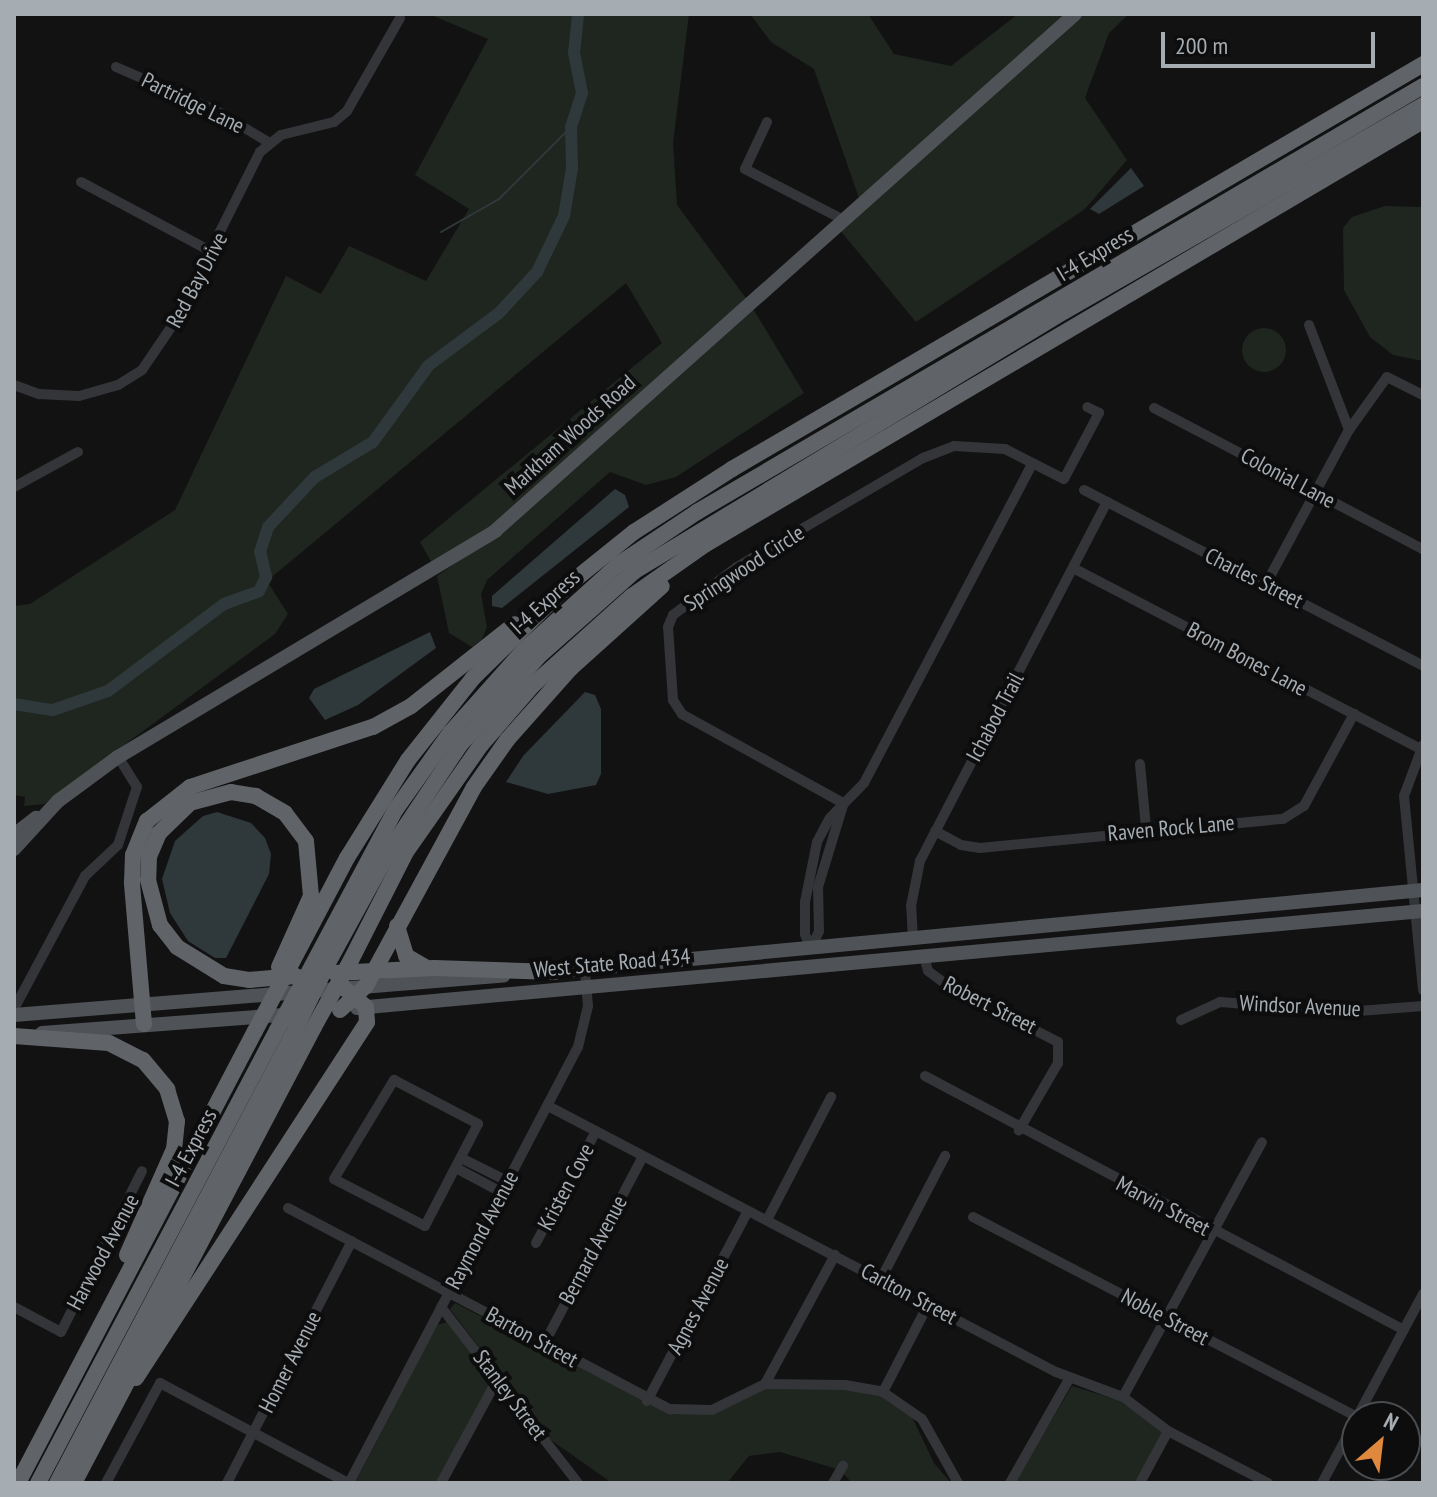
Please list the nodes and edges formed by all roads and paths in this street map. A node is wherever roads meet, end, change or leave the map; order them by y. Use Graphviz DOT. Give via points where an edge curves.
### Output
graph roads {
  1 [pos="1075,14"];
  2 [pos="400,18"];
  3 [pos="1423,62"];
  4 [pos="116,67"];
  5 [pos="1423,86"];
  6 [pos="1423,105"];
  7 [pos="1423,121"];
  8 [pos="767,122"];
  9 [pos="268,142"];
  10 [pos="81,182"];
  11 [pos="844,220"];
  12 [pos="212,252"];
  13 [pos="1309,325"];
  14 [pos="14,385"];
  15 [pos="1423,395"];
  16 [pos="1087,407"];
  17 [pos="1154,408"];
  18 [pos="1349,430"];
  19 [pos="78,452"];
  20 [pos="1032,464"];
  21 [pos="14,487"];
  22 [pos="1084,490"];
  23 [pos="1315,492"];
  24 [pos="1107,502"];
  25 [pos="706,544"];
  26 [pos="1423,549"];
  27 [pos="1073,568"];
  28 [pos="1266,584"];
  29 [pos="540,608"];
  30 [pos="1423,666"];
  31 [pos="1354,714"];
  32 [pos="1422,747"];
  33 [pos="118,757"];
  34 [pos="1140,764"];
  35 [pos="843,803"];
  36 [pos="40,817"];
  37 [pos="1146,828"];
  38 [pos="935,831"];
  39 [pos="14,835"];
  40 [pos="14,849"];
  41 [pos="1418,890"];
  42 [pos="1420,911"];
  43 [pos="1183,912"];
  44 [pos="397,926"];
  45 [pos="1113,939"];
  46 [pos="913,940"];
  47 [pos="889,942"];
  48 [pos="811,949"];
  49 [pos="924,955"];
  50 [pos="320,965"];
  51 [pos="285,967"];
  52 [pos="811,967"];
  53 [pos="426,968"];
  54 [pos="585,969"];
  55 [pos="374,970"];
  56 [pos="555,972"];
  57 [pos="727,975"];
  58 [pos="587,986"];
  59 [pos="1423,990"];
  60 [pos="358,995"];
  61 [pos="143,1005"];
  62 [pos="1423,1006"];
  63 [pos="340,1010"];
  64 [pos="14,1012"];
  65 [pos="1181,1020"];
  66 [pos="144,1024"];
  67 [pos="14,1035"];
  68 [pos="925,1076"];
  69 [pos="831,1097"];
  70 [pos="548,1106"];
  71 [pos="1019,1130"];
  72 [pos="596,1131"];
  73 [pos="1262,1142"];
  74 [pos="643,1156"];
  75 [pos="945,1156"];
  76 [pos="458,1163"];
  77 [pos="142,1171"];
  78 [pos="504,1186"];
  79 [pos="288,1208"];
  80 [pos="748,1211"];
  81 [pos="973,1217"];
  82 [pos="767,1220"];
  83 [pos="1213,1232"];
  84 [pos="352,1241"];
  85 [pos="536,1243"];
  86 [pos="835,1255"];
  87 [pos="881,1279"];
  88 [pos="449,1292"];
  89 [pos="1423,1294"];
  90 [pos="113,1305"];
  91 [pos="928,1305"];
  92 [pos="14,1307"];
  93 [pos="441,1307"];
  94 [pos="1166,1317"];
  95 [pos="1404,1330"];
  96 [pos="544,1344"];
  97 [pos="498,1378"];
  98 [pos="1069,1379"];
  99 [pos="765,1384"];
  100 [pos="125,1386"];
  101 [pos="883,1392"];
  102 [pos="1123,1397"];
  103 [pos="647,1401"];
  104 [pos="1366,1401"];
  105 [pos="1341,1409"];
  106 [pos="1168,1431"];
  107 [pos="254,1432"];
  108 [pos="1341,1447"];
  109 [pos="843,1466"];
  110 [pos="444,1482"];
  111 [pos="18,1483"];
  112 [pos="38,1483"];
  113 [pos="57,1483"];
  114 [pos="74,1483"];
  115 [pos="106,1483"];
  116 [pos="227,1483"];
  117 [pos="348,1483"];
  118 [pos="578,1483"];
  119 [pos="833,1483"];
  120 [pos="958,1483"];
  121 [pos="1010,1483"];
  122 [pos="1140,1483"];
  123 [pos="1268,1483"];
  124 [pos="1322,1483"];
  1 -- 11 [label="main road, Markham Woods Road"];
  2 -- 9 [label="street" via="347,111 334,122"];
  3 -- 29 [label="highway" via="732,469 634,532"];
  4 -- 9 [label="street, Partridge Lane" via="215,110"];
  5 -- 50 [label="highway, I-4 Express" via="697,512 619,564 523,651 450,733 396,809"];
  6 -- 50 [label="highway, I-4 Express" via="945,382 635,571 540,655 460,745"];
  7 -- 25 [label="highway"];
  8 -- 11 [label="street" via="745,169"];
  9 -- 12 [label="street, Red Bay Drive"];
  10 -- 12 [label="street"];
  11 -- 33 [label="main road, Markham Woods Road" via="495,531"];
  12 -- 14 [label="street, Red Bay Drive" via="161,347 133,377 79,396 39,394"];
  13 -- 18 [label="street"];
  15 -- 18 [label="street" via="1387,377"];
  16 -- 20 [label="street, Springwood Circle" via="1099,413 1064,479"];
  17 -- 23 [label="street, Colonial Lane"];
  18 -- 23 [label="street"];
  19 -- 21 [label="street"];
  20 -- 35 [label="street" via="870,772"];
  20 -- 35 [label="street, Springwood Circle" via="983,445 954,446 923,458 737,567 673,615 668,627 673,700 682,714"];
  22 -- 24 [label="street, Charles Street"];
  23 -- 26 [label="street, Colonial Lane"];
  23 -- 28 [label="street"];
  24 -- 27 [label="street, Ichabod Trail"];
  24 -- 28 [label="street, Charles Street"];
  25 -- 44 [label="highway" via="534,706 474,787"];
  25 -- 100 [label="highway, bridge" via="587,634 509,711 434,809"];
  27 -- 31 [label="street, Brom Bones Lane"];
  27 -- 38 [label="street, Ichabod Trail"];
  28 -- 30 [label="street, Charles Street"];
  29 -- 51 [label="highway" via="473,678 408,760"];
  29 -- 61 [label="highway" via="411,706 373,727 190,787 162,806 147,821 133,855"];
  31 -- 32 [label="street, Brom Bones Lane"];
  31 -- 37 [label="street, Raven Rock Lane" via="1297,813"];
  32 -- 41 [label="street" via="1404,796"];
  33 -- 36 [label="main road, Markham Woods Road"];
  33 -- 64 [label="street" via="137,787 118,845 85,876"];
  34 -- 37 [label="street"];
  35 -- 48 [label="street" via="817,842 806,876 805,934"];
  36 -- 39 [label="main road, Markham Woods Road"];
  36 -- 40 [label="main road, Markham Woods Road"];
  37 -- 38 [label="street, Raven Rock Lane" via="980,848"];
  38 -- 46 [label="street, Ichabod Trail" via="913,884"];
  41 -- 42 [label="street"];
  41 -- 43 [label="main road"];
  42 -- 45 [label="main road"];
  42 -- 59 [label="street"];
  43 -- 45 [label="main road" via="1178,925 1130,930"];
  43 -- 46 [label="main road"];
  44 -- 53 [label="highway" via="406,956"];
  44 -- 55 [label="highway"];
  45 -- 49 [label="main road"];
  46 -- 47 [label="main road"];
  47 -- 48 [label="main road"];
  47 -- 52 [label="main road" via="825,956"];
  48 -- 54 [label="main road"];
  48 -- 57 [label="main road" via="803,959 747,966"];
  49 -- 52 [label="main road"];
  49 -- 71 [label="street, Robert Street" via="928,971 1051,1036 1061,1051"];
  50 -- 112 [label="highway, I-4 Express, bridge" via="277,1030"];
  50 -- 113 [label="highway, I-4 Express, bridge" via="296,1028"];
  51 -- 55 [label="highway" via="311,896 306,841 285,813 256,796 231,792 190,803 159,833 149,857 151,902 177,947 224,976 249,980"];
  51 -- 90 [label="highway, bridge"];
  52 -- 57 [label="main road"];
  53 -- 55 [label="highway"];
  53 -- 56 [label="highway"];
  54 -- 56 [label="main road"];
  54 -- 58 [label="street, Raymond Avenue"];
  55 -- 60 [label="highway"];
  56 -- 60 [label="main road"];
  57 -- 58 [label="main road, West State Road 434"];
  58 -- 60 [label="main road, West State Road 434" via="505,995"];
  58 -- 70 [label="street, Raymond Avenue" via="584,1030"];
  60 -- 61 [label="main road"];
  60 -- 63 [label="highway"];
  60 -- 100 [label="highway" via="367,1022 144,1372"];
  61 -- 64 [label="main road"];
  61 -- 66 [label="highway"];
  62 -- 65 [label="street, Windsor Avenue" via="1346,1012 1220,1002"];
  63 -- 66 [label="main road"];
  66 -- 67 [label="main road"];
  67 -- 90 [label="highway" via="116,1045 149,1065 172,1099 174,1149 121,1268"];
  68 -- 71 [label="street, Marvin Street"];
  69 -- 82 [label="street"];
  70 -- 72 [label="street, Carlton Street"];
  70 -- 78 [label="street, Raymond Avenue"];
  71 -- 83 [label="street, Marvin Street"];
  72 -- 74 [label="street, Carlton Street"];
  72 -- 85 [label="street, Kristen Cove"];
  73 -- 83 [label="street"];
  74 -- 80 [label="street, Carlton Street"];
  74 -- 96 [label="street, Bernard Avenue"];
  75 -- 87 [label="street"];
  76 -- 76 [label="street" via="425,1226 334,1179 394,1080 478,1124"];
  76 -- 78 [label="street"];
  77 -- 92 [label="street, Harwood Avenue" via="61,1332"];
  78 -- 88 [label="street, Raymond Avenue"];
  79 -- 84 [label="street, Barton Street"];
  80 -- 82 [label="street, Carlton Street"];
  80 -- 103 [label="street, Agnes Avenue"];
  81 -- 94 [label="street, Noble Street"];
  82 -- 86 [label="street, Carlton Street"];
  83 -- 94 [label="street"];
  83 -- 95 [label="street, Marvin Street"];
  84 -- 88 [label="street, Barton Street"];
  84 -- 107 [label="street, Homer Avenue"];
  86 -- 87 [label="street, Carlton Street"];
  86 -- 99 [label="street"];
  87 -- 91 [label="street, Carlton Street"];
  88 -- 93 [label="street, Raymond Avenue"];
  88 -- 96 [label="street, Barton Street"];
  89 -- 95 [label="street"];
  90 -- 111 [label="highway"];
  91 -- 98 [label="street, Carlton Street"];
  91 -- 101 [label="street"];
  93 -- 97 [label="street, Stanley Street"];
  93 -- 117 [label="street, Raymond Avenue"];
  94 -- 102 [label="street"];
  94 -- 105 [label="street, Noble Street"];
  95 -- 104 [label="street"];
  96 -- 103 [label="street, Barton Street"];
  97 -- 110 [label="street"];
  97 -- 118 [label="street, Stanley Street"];
  98 -- 102 [label="street, Carlton Street"];
  98 -- 121 [label="street"];
  99 -- 101 [label="street" via="845,1385"];
  99 -- 103 [label="street, Barton Street" via="712,1410 691,1413"];
  100 -- 114 [label="highway"];
  101 -- 120 [label="street" via="922,1419"];
  102 -- 106 [label="street, Carlton Street"];
  106 -- 122 [label="street"];
  106 -- 123 [label="street, Carlton Street"];
  107 -- 115 [label="street" via="160,1383"];
  107 -- 116 [label="street, Homer Avenue"];
  107 -- 117 [label="street"];
  108 -- 124 [label="street"];
  109 -- 119 [label="street"];
}
